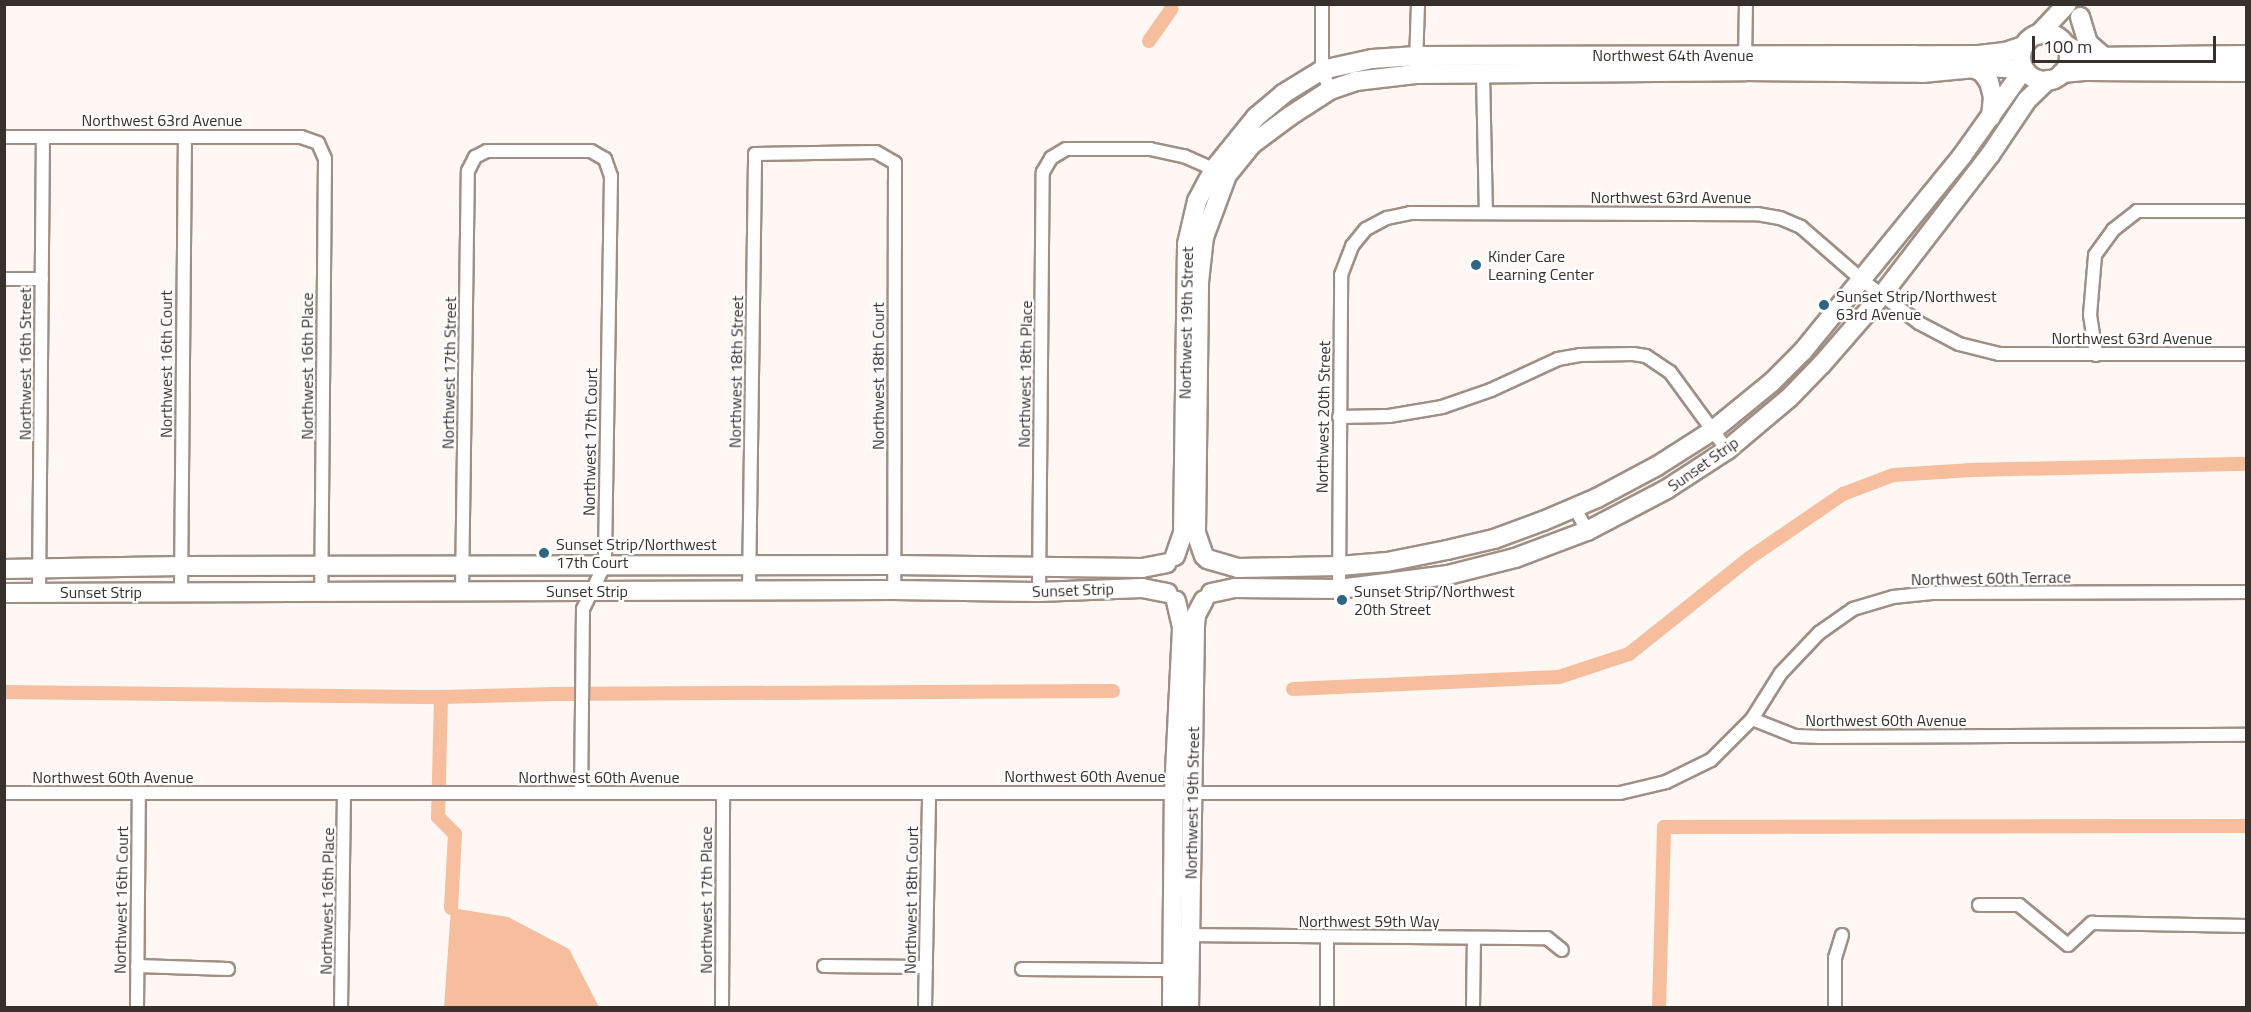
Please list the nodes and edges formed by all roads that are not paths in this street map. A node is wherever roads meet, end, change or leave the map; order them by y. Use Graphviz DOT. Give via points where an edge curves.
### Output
graph roads {
  1 [pos="1322,4"];
  2 [pos="1418,4"];
  3 [pos="1746,4"];
  4 [pos="2078,9"];
  5 [pos="2031,40"];
  6 [pos="2068,46"];
  7 [pos="2247,55"];
  8 [pos="2104,57"];
  9 [pos="1745,62"];
  10 [pos="1416,65"];
  11 [pos="1972,68"];
  12 [pos="2024,69"];
  13 [pos="1322,70"];
  14 [pos="2247,72"];
  15 [pos="1483,73"];
  16 [pos="2055,76"];
  17 [pos="1330,90"];
  18 [pos="1991,117"];
  19 [pos="4,137"];
  20 [pos="43,137"];
  21 [pos="185,137"];
  22 [pos="318,143"];
  23 [pos="604,159"];
  24 [pos="895,163"];
  25 [pos="1221,172"];
  26 [pos="2247,211"];
  27 [pos="1486,213"];
  28 [pos="1352,246"];
  29 [pos="4,279"];
  30 [pos="42,279"];
  31 [pos="1862,280"];
  32 [pos="1882,296"];
  33 [pos="2247,354"];
  34 [pos="2096,355"];
  35 [pos="1339,417"];
  36 [pos="1712,431"];
  37 [pos="1727,450"];
  38 [pos="1575,508"];
  39 [pos="1587,531"];
  40 [pos="1206,557"];
  41 [pos="1171,559"];
  42 [pos="894,565"];
  43 [pos="181,566"];
  44 [pos="604,566"];
  45 [pos="750,566"];
  46 [pos="1039,566"];
  47 [pos="1339,566"];
  48 [pos="462,567"];
  49 [pos="40,568"];
  50 [pos="321,568"];
  51 [pos="4,570"];
  52 [pos="1339,589"];
  53 [pos="894,590"];
  54 [pos="181,591"];
  55 [pos="321,591"];
  56 [pos="462,591"];
  57 [pos="591,591"];
  58 [pos="749,591"];
  59 [pos="39,592"];
  60 [pos="1039,592"];
  61 [pos="2247,592"];
  62 [pos="4,593"];
  63 [pos="1172,597"];
  64 [pos="1207,597"];
  65 [pos="1752,719"];
  66 [pos="2247,735"];
  67 [pos="1183,792"];
  68 [pos="4,793"];
  69 [pos="139,793"];
  70 [pos="581,793"];
  71 [pos="723,793"];
  72 [pos="929,793"];
  73 [pos="344,794"];
  74 [pos="1978,905"];
  75 [pos="2247,926"];
  76 [pos="1181,935"];
  77 [pos="1842,935"];
  78 [pos="1327,937"];
  79 [pos="1474,938"];
  80 [pos="1562,950"];
  81 [pos="137,966"];
  82 [pos="824,966"];
  83 [pos="926,967"];
  84 [pos="228,969"];
  85 [pos="1022,969"];
  86 [pos="1180,970"];
  87 [pos="137,1008"];
  88 [pos="341,1008"];
  89 [pos="722,1008"];
  90 [pos="926,1008"];
  91 [pos="1172,1008"];
  92 [pos="1189,1008"];
  93 [pos="1327,1008"];
  94 [pos="1473,1008"];
  95 [pos="1835,1008"];
  1 -- 13 [label="street"];
  2 -- 10 [label="street"];
  3 -- 9 [label="street"];
  4 -- 5 [label="street"];
  4 -- 6 [label="street"];
  4 -- 8 [label="street" via="2088,43"];
  5 -- 6 [label="street" via="2056,36"];
  5 -- 9 [label="street, Northwest 64th Avenue" via="2005,52 1979,55"];
  5 -- 12 [label="street" via="2021,59"];
  6 -- 8 [label="street" via="2088,57"];
  6 -- 16 [label="street" via="2069,62"];
  7 -- 8 [label="street"];
  9 -- 10 [label="street, Northwest 64th Avenue"];
  9 -- 11 [label="street, Northwest 64th Avenue" via="1922,73"];
  9 -- 15 [label="street, Northwest 64th Avenue"];
  10 -- 13 [label="street, Northwest 64th Avenue" via="1372,59"];
  10 -- 15 [label="street, Northwest 64th Avenue"];
  10 -- 17 [label="street, Northwest 64th Avenue"];
  11 -- 12 [label="street, Northwest 64th Avenue"];
  11 -- 18 [label="street" via="1982,72 1989,82 1993,97"];
  12 -- 16 [label="street" via="2034,78"];
  12 -- 18 [label="street, Sunset Strip"];
  13 -- 17 [label="street"];
  13 -- 25 [label="street, Northwest 19th Street" via="1283,94 1256,117"];
  14 -- 16 [label="street" via="2087,70"];
  15 -- 27 [label="street"];
  16 -- 32 [label="street, Sunset Strip" via="2027,100"];
  17 -- 25 [label="street, Northwest 19th Street" via="1251,145"];
  18 -- 31 [label="street, Sunset Strip"];
  19 -- 20 [label="street, Northwest 63rd Avenue"];
  20 -- 21 [label="street, Northwest 63rd Avenue"];
  20 -- 30 [label="street, Northwest 16th Street"];
  21 -- 22 [label="street, Northwest 63rd Avenue" via="301,137"];
  21 -- 43 [label="street, Northwest 16th Court"];
  22 -- 50 [label="street, Northwest 16th Place" via="325,159"];
  23 -- 44 [label="street, Northwest 17th Court" via="611,176"];
  23 -- 48 [label="street, Northwest 17th Street" via="591,151 487,152 476,157 468,171"];
  24 -- 42 [label="street, Northwest 18th Court"];
  24 -- 45 [label="street, Northwest 18th Street" via="876,152 755,154"];
  25 -- 40 [label="street, Northwest 19th Street" via="1204,237 1199,282 1196,533"];
  25 -- 41 [label="street, Northwest 19th Street" via="1197,201 1187,244 1184,533"];
  25 -- 46 [label="street, Northwest 18th Place" via="1184,156 1150,149 1066,149 1051,158 1043,172"];
  26 -- 34 [label="street" via="2137,211 2113,230 2095,255 2090,315"];
  27 -- 28 [label="street, Northwest 63rd Avenue" via="1410,213 1387,218 1366,229"];
  27 -- 31 [label="street, Northwest 63rd Avenue" via="1757,214 1780,218 1801,227"];
  28 -- 35 [label="street, Northwest 20th Street" via="1341,274"];
  29 -- 30 [label="street"];
  30 -- 49 [label="street, Northwest 16th Street"];
  31 -- 32 [label="street, Northwest 63rd Avenue"];
  31 -- 36 [label="street, Sunset Strip" via="1803,351"];
  32 -- 34 [label="street, Northwest 63rd Avenue" via="1919,323 1959,344 1999,354"];
  32 -- 37 [label="street, Sunset Strip" via="1789,398"];
  33 -- 34 [label="street, Northwest 63rd Avenue"];
  35 -- 36 [label="street" via="1389,416 1442,407 1491,390 1558,359 1633,354 1646,356 1670,372"];
  35 -- 47 [label="street, Northwest 20th Street"];
  36 -- 37 [label="street"];
  36 -- 38 [label="street, Sunset Strip" via="1657,466"];
  37 -- 39 [label="street, Sunset Strip" via="1667,489"];
  38 -- 39 [label="street"];
  38 -- 47 [label="street, Sunset Strip" via="1475,543 1387,562"];
  39 -- 52 [label="street, Sunset Strip" via="1515,558 1448,575"];
  40 -- 41 [label="street" via="1186,552"];
  40 -- 47 [label="street, Sunset Strip" via="1238,568"];
  40 -- 64 [label="street" via="1215,578"];
  41 -- 46 [label="street, Sunset Strip" via="1142,568"];
  41 -- 63 [label="street" via="1162,575"];
  42 -- 45 [label="street, Sunset Strip"];
  42 -- 46 [label="street, Sunset Strip"];
  42 -- 53 [label="street, Northwest 18th Court"];
  43 -- 49 [label="street, Sunset Strip"];
  43 -- 50 [label="street, Sunset Strip"];
  43 -- 54 [label="street, Northwest 16th Court"];
  44 -- 45 [label="street, Sunset Strip"];
  44 -- 48 [label="street, Sunset Strip"];
  44 -- 57 [label="street, Northwest 17th Court"];
  45 -- 58 [label="street, Northwest 18th Street"];
  46 -- 60 [label="street, Northwest 18th Place"];
  47 -- 52 [label="street, Northwest 20th Street"];
  48 -- 50 [label="street, Sunset Strip"];
  48 -- 56 [label="street, Northwest 17th Street"];
  49 -- 51 [label="street, Sunset Strip"];
  49 -- 59 [label="street, Northwest 16th Street"];
  50 -- 55 [label="street, Northwest 16th Place"];
  52 -- 64 [label="street, Sunset Strip" via="1234,588"];
  53 -- 58 [label="street, Sunset Strip"];
  53 -- 60 [label="street, Sunset Strip"];
  54 -- 55 [label="street, Sunset Strip"];
  54 -- 59 [label="street, Sunset Strip"];
  55 -- 56 [label="street, Sunset Strip"];
  56 -- 57 [label="street, Sunset Strip"];
  57 -- 58 [label="street, Sunset Strip"];
  57 -- 70 [label="street, Northwest 17th Court" via="583,609"];
  59 -- 62 [label="street, Sunset Strip"];
  60 -- 63 [label="street, Sunset Strip" via="1142,588"];
  61 -- 65 [label="street, Northwest 60th Terrace" via="1932,592 1893,597 1853,609 1819,633 1781,673"];
  63 -- 64 [label="street" via="1192,604"];
  63 -- 67 [label="street, Northwest 19th Street" via="1181,615 1182,631"];
  64 -- 67 [label="street, Northwest 19th Street" via="1195,619"];
  65 -- 66 [label="street, Northwest 60th Avenue" via="1795,736 1822,737"];
  65 -- 67 [label="street, Northwest 60th Avenue" via="1711,760 1666,782 1620,792"];
  67 -- 72 [label="street, Northwest 60th Avenue"];
  67 -- 76 [label="street, Northwest 19th Street"];
  68 -- 69 [label="street, Northwest 60th Avenue"];
  69 -- 73 [label="street, Northwest 60th Avenue"];
  69 -- 81 [label="street, Northwest 16th Court"];
  70 -- 71 [label="street, Northwest 60th Avenue"];
  70 -- 73 [label="street, Northwest 60th Avenue"];
  71 -- 72 [label="street, Northwest 60th Avenue"];
  71 -- 89 [label="street, Northwest 17th Place"];
  72 -- 83 [label="street, Northwest 18th Court"];
  73 -- 88 [label="street, Northwest 16th Place"];
  74 -- 75 [label="street" via="2019,906 2067,945 2092,923"];
  76 -- 78 [label="street, Northwest 59th Way"];
  76 -- 86 [label="street, Northwest 19th Street"];
  77 -- 95 [label="street" via="1835,958"];
  78 -- 79 [label="street, Northwest 59th Way"];
  78 -- 93 [label="street"];
  79 -- 80 [label="street, Northwest 59th Way" via="1547,938"];
  79 -- 94 [label="street"];
  81 -- 84 [label="street"];
  81 -- 87 [label="street, Northwest 16th Court"];
  82 -- 83 [label="street"];
  83 -- 90 [label="street, Northwest 18th Court"];
  85 -- 86 [label="street"];
  86 -- 91 [label="street, Northwest 19th Street"];
  86 -- 92 [label="street, Northwest 19th Street"];
}
